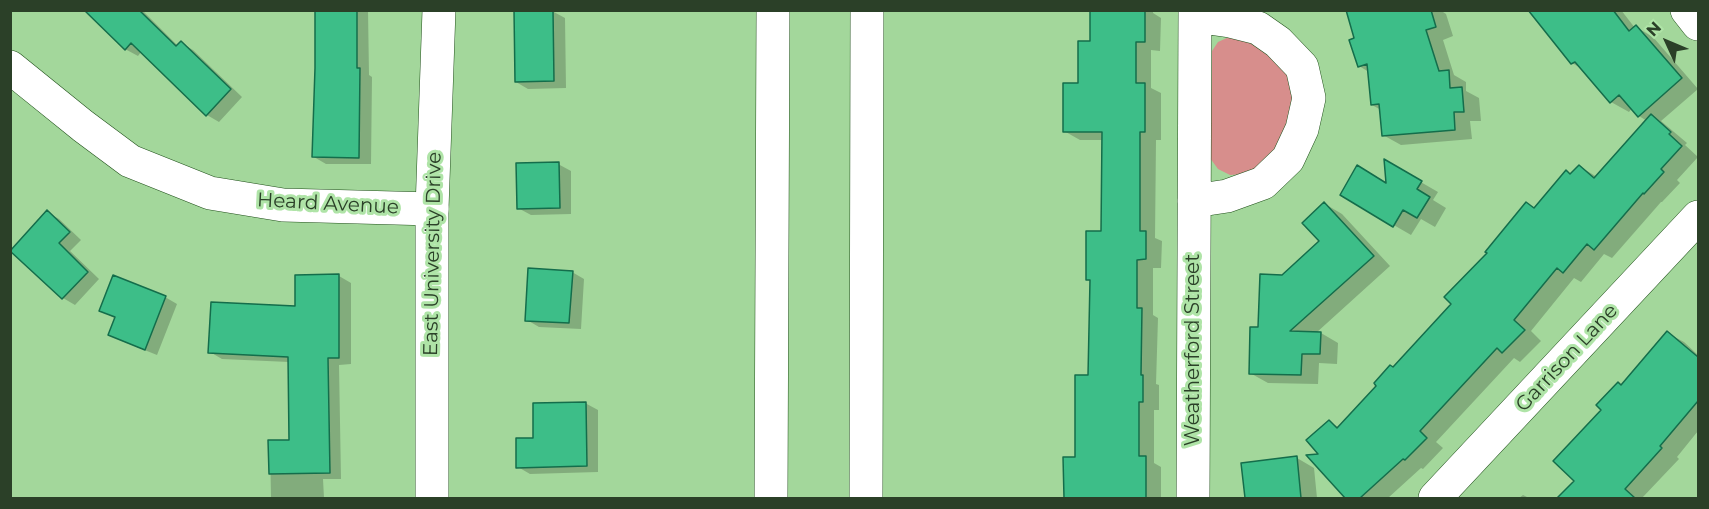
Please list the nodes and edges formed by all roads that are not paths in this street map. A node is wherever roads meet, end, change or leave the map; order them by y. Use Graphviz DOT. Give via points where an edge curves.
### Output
graph roads {
  1 [pos="439,10"];
  2 [pos="774,10"];
  3 [pos="867,10"];
  4 [pos="1686,10"];
  5 [pos="1195,14"];
  6 [pos="1698,24"];
  7 [pos="10,67"];
  8 [pos="1194,201"];
  9 [pos="432,208"];
  10 [pos="1698,217"];
  11 [pos="432,498"];
  12 [pos="771,498"];
  13 [pos="866,498"];
  14 [pos="1193,498"];
  15 [pos="1435,498"];
  1 -- 9 [label="main road, East University Drive"];
  2 -- 12 [label="main road"];
  3 -- 13 [label="main road"];
  4 -- 6 [label="main road"];
  5 -- 8 [label="main road, Weatherford Street"];
  5 -- 8 [label="main road, Weatherford Street" via="1258,28 1278,42 1302,67 1309,98 1302,129 1288,159 1263,183 1227,196"];
  7 -- 9 [label="main road, Heard Avenue" via="130,161 210,193 283,205"];
  8 -- 14 [label="main road, Weatherford Street"];
  9 -- 11 [label="main road, East University Drive"];
  10 -- 15 [label="main road, Garrison Lane"];
}
